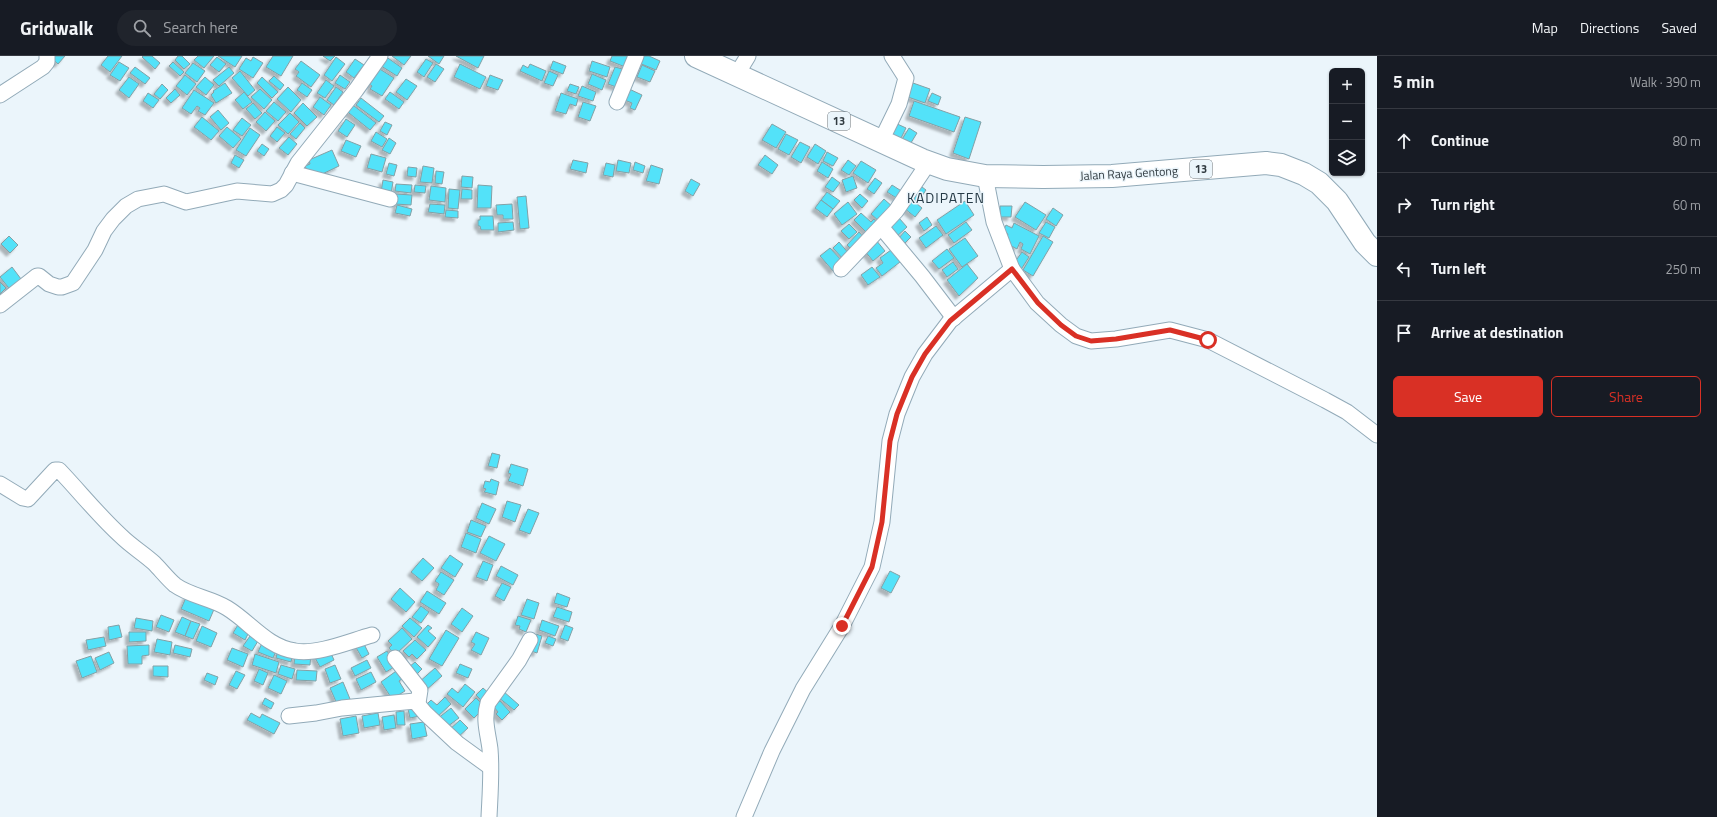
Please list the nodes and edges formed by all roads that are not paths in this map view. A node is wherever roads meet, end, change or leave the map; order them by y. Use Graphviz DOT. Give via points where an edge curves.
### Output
graph roads {
  1 [pos="47,56"];
  2 [pos="380,56"];
  3 [pos="636,56"];
  4 [pos="696,56"];
  5 [pos="748,56"];
  6 [pos="892,56"];
  7 [pos="737,74"];
  8 [pos="0,95"];
  9 [pos="617,102"];
  10 [pos="881,141"];
  11 [pos="929,162"];
  12 [pos="292,173"];
  13 [pos="985,176"];
  14 [pos="390,199"];
  15 [pos="882,228"];
  16 [pos="1377,255"];
  17 [pos="841,269"];
  18 [pos="1012,269"];
  19 [pos="0,305"];
  20 [pos="954,318"];
  21 [pos="1377,435"];
  22 [pos="0,484"];
  23 [pos="372,635"];
  24 [pos="530,640"];
  25 [pos="395,658"];
  26 [pos="418,703"];
  27 [pos="290,716"];
  28 [pos="490,767"];
  29 [pos="489,817"];
  30 [pos="744,817"];
  1 -- 8 [label="street" via="47,62 43,67"];
  2 -- 12 [label="street"];
  3 -- 9 [label="street"];
  4 -- 7 [label="highway, 13"];
  5 -- 7 [label="street"];
  6 -- 10 [label="street" via="906,78 899,104"];
  7 -- 10 [label="highway, 13"];
  10 -- 11 [label="highway, 13"];
  11 -- 13 [label="highway, 13" via="947,169"];
  11 -- 15 [label="street" via="906,198"];
  12 -- 14 [label="street"];
  12 -- 19 [label="street" via="286,186 272,194 236,191 186,202 164,194 138,199 126,206 113,219 73,282 58,287 37,276"];
  13 -- 16 [label="highway, Jalan Raya Gentong / 13" via="1112,176 1266,163 1280,165 1320,183 1337,201 1365,243"];
  13 -- 18 [label="street" via="994,222"];
  15 -- 17 [label="street"];
  15 -- 20 [label="street"];
  18 -- 20 [label="street"];
  18 -- 21 [label="street" via="1038,303 1076,336 1091,341 1170,330 1208,340 1347,412"];
  20 -- 30 [label="street" via="925,354 912,377 897,414 890,441 882,522 872,567 772,751"];
  22 -- 23 [label="street" via="28,499 55,470 59,470 122,538 155,564 175,585 226,607 270,642 282,647 296,651 313,650"];
  24 -- 28 [label="street" via="488,703 485,719"];
  25 -- 26 [label="street" via="420,690"];
  26 -- 27 [label="street" via="411,700"];
  26 -- 28 [label="street" via="456,743"];
  28 -- 29 [label="street"];
}
